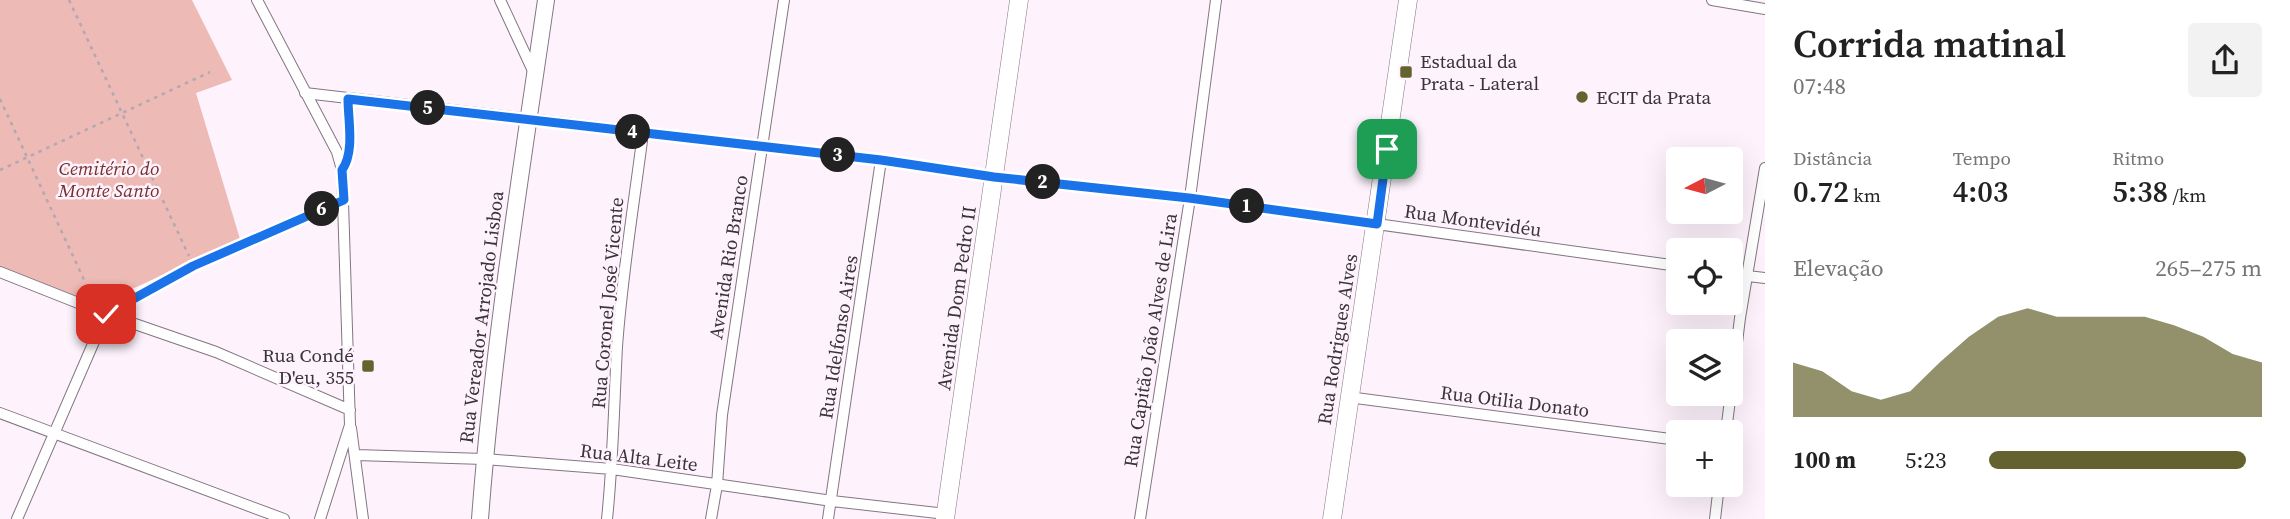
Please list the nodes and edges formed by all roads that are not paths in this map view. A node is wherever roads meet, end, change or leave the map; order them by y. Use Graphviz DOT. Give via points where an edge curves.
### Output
graph roads {
  1 [pos="257,0"];
  2 [pos="500,0"];
  3 [pos="546,0"];
  4 [pos="784,0"];
  5 [pos="1019,0"];
  6 [pos="1216,0"];
  7 [pos="1408,0"];
  8 [pos="1712,0"];
  9 [pos="1765,9"];
  10 [pos="535,75"];
  11 [pos="305,93"];
  12 [pos="348,99"];
  13 [pos="530,120"];
  14 [pos="643,133"];
  15 [pos="763,146"];
  16 [pos="881,160"];
  17 [pos="1765,168"];
  18 [pos="342,170"];
  19 [pos="994,177"];
  20 [pos="1189,198"];
  21 [pos="344,200"];
  22 [pos="1377,224"];
  23 [pos="1666,264"];
  24 [pos="0,272"];
  25 [pos="1743,276"];
  26 [pos="1747,276"];
  27 [pos="1765,278"];
  28 [pos="106,314"];
  29 [pos="1348,397"];
  30 [pos="350,410"];
  31 [pos="0,413"];
  32 [pos="1728,420"];
  33 [pos="350,425"];
  34 [pos="53,433"];
  35 [pos="1666,438"];
  36 [pos="356,455"];
  37 [pos="484,459"];
  38 [pos="612,469"];
  39 [pos="717,485"];
  40 [pos="1718,497"];
  41 [pos="832,501"];
  42 [pos="945,517"];
  43 [pos="16,519"];
  44 [pos="284,519"];
  45 [pos="320,519"];
  46 [pos="363,519"];
  47 [pos="480,519"];
  48 [pos="607,519"];
  49 [pos="711,519"];
  50 [pos="828,519"];
  51 [pos="1140,519"];
  52 [pos="1332,519"];
  53 [pos="1715,519"];
  1 -- 11 [label="street"];
  2 -- 10 [label="street"];
  3 -- 10 [label="main road, Rua Vereador Arrojado Lisboa"];
  4 -- 15 [label="street, Avenida Rio Branco"];
  5 -- 19 [label="main road, Avenida Dom Pedro II"];
  6 -- 20 [label="street, Rua Capitão João Alves de Lira"];
  7 -- 22 [label="main road, Rua Rodrigues Alves"];
  8 -- 9 [label="street"];
  10 -- 13 [label="main road, Rua Vereador Arrojado Lisboa"];
  11 -- 12 [label="street, Rua Montevidéu"];
  11 -- 18 [label="street"];
  12 -- 13 [label="street, Rua Montevidéu"];
  12 -- 18 [label="street" via="349,146"];
  13 -- 14 [label="street, Rua Montevidéu"];
  13 -- 37 [label="main road, Rua Vereador Arrojado Lisboa" via="517,188"];
  14 -- 15 [label="street, Rua Montevidéu"];
  14 -- 38 [label="street, Rua Coronel José Vicente" via="620,320"];
  15 -- 16 [label="street, Rua Montevidéu"];
  15 -- 39 [label="street, Avenida Rio Branco" via="726,390"];
  16 -- 19 [label="street, Rua Montevidéu"];
  16 -- 41 [label="street, Rua Idelfonso Aires"];
  17 -- 26 [label="street"];
  18 -- 21 [label="street"];
  19 -- 20 [label="street, Rua Montevidéu"];
  19 -- 42 [label="main road, Avenida Dom Pedro II"];
  20 -- 22 [label="street, Rua Montevidéu"];
  20 -- 51 [label="street, Rua Capitão João Alves de Lira"];
  21 -- 28 [label="street" via="193,266"];
  21 -- 30 [label="street"];
  22 -- 23 [label="street, Rua Montevidéu"];
  22 -- 29 [label="main road, Rua Rodrigues Alves"];
  24 -- 28 [label="street"];
  25 -- 26 [label="street"];
  26 -- 27 [label="street"];
  26 -- 32 [label="street"];
  28 -- 30 [label="street" via="216,352"];
  28 -- 34 [label="street"];
  29 -- 35 [label="street, Rua Otilia Donato"];
  29 -- 52 [label="main road, Rua Rodrigues Alves"];
  30 -- 33 [label="street"];
  31 -- 34 [label="street"];
  33 -- 36 [label="street"];
  33 -- 45 [label="street"];
  34 -- 43 [label="street"];
  34 -- 44 [label="street"];
  36 -- 37 [label="street, Rua Alta Leite"];
  36 -- 46 [label="street"];
  37 -- 38 [label="street, Rua Alta Leite"];
  37 -- 47 [label="main road, Rua Vereador Arrojado Lisboa"];
  38 -- 39 [label="street, Rua Alta Leite"];
  38 -- 48 [label="street, Rua Coronel José Vicente"];
  39 -- 41 [label="street, Rua Alta Leite"];
  39 -- 49 [label="street, Avenida Rio Branco"];
  40 -- 53 [label="street"];
  41 -- 42 [label="street, Rua Alta Leite"];
  41 -- 50 [label="street, Rua Idelfonso Aires"];
}
